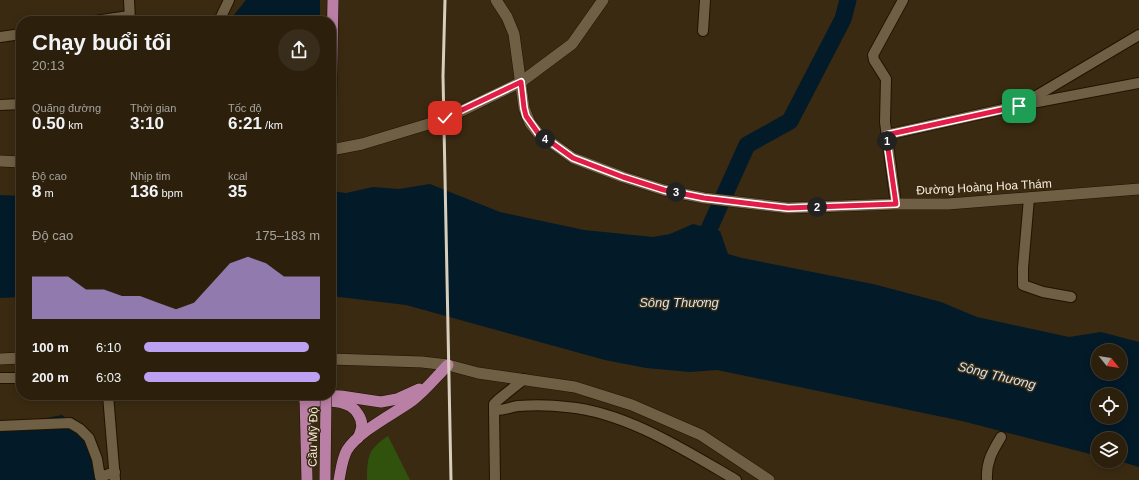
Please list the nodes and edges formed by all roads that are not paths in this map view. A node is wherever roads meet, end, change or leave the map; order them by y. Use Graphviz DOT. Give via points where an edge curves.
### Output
graph roads {
  1 [pos="129,0"];
  2 [pos="229,0"];
  3 [pos="333,0"];
  4 [pos="496,0"];
  5 [pos="603,0"];
  6 [pos="704,0"];
  7 [pos="903,0"];
  8 [pos="130,16"];
  9 [pos="221,16"];
  10 [pos="333,16"];
  11 [pos="703,31"];
  12 [pos="16,35"];
  13 [pos="1139,35"];
  14 [pos="0,37"];
  15 [pos="521,82"];
  16 [pos="1139,83"];
  17 [pos="16,104"];
  18 [pos="0,105"];
  19 [pos="1019,106"];
  20 [pos="886,135"];
  21 [pos="336,149"];
  22 [pos="0,161"];
  23 [pos="16,162"];
  24 [pos="1139,189"];
  25 [pos="1029,198"];
  26 [pos="896,204"];
  27 [pos="1070,297"];
  28 [pos="16,358"];
  29 [pos="0,359"];
  30 [pos="336,359"];
  31 [pos="448,365"];
  32 [pos="0,378"];
  33 [pos="16,378"];
  34 [pos="524,379"];
  35 [pos="435,380"];
  36 [pos="336,396"];
  37 [pos="108,400"];
  38 [pos="308,400"];
  39 [pos="326,400"];
  40 [pos="327,400"];
  41 [pos="494,410"];
  42 [pos="0,426"];
  43 [pos="1001,437"];
  44 [pos="356,440"];
  45 [pos="115,476"];
  46 [pos="307,480"];
  47 [pos="325,480"];
  48 [pos="340,480"];
  49 [pos="495,480"];
  50 [pos="736,480"];
  51 [pos="769,480"];
  52 [pos="987,480"];
  1 -- 8 [label="street"];
  2 -- 9 [label="street"];
  3 -- 10 [label="main road"];
  4 -- 15 [label="street" via="514,34"];
  5 -- 15 [label="street" via="572,44"];
  6 -- 11 [label="street"];
  7 -- 20 [label="street" via="873,55 886,79"];
  12 -- 14 [label="street"];
  13 -- 19 [label="street"];
  15 -- 21 [label="street" via="445,118 369,142"];
  15 -- 26 [label="street, Đường Hoàng Hoa Thám" via="524,108 530,123 538,133 573,158 623,177 664,190 704,198 788,208"];
  16 -- 19 [label="street"];
  17 -- 18 [label="street"];
  19 -- 20 [label="street"];
  20 -- 26 [label="street"];
  22 -- 23 [label="street"];
  24 -- 25 [label="street, Đường Hoàng Hoa Thám"];
  25 -- 26 [label="street, Đường Hoàng Hoa Thám" via="948,204"];
  25 -- 27 [label="street" via="1023,285"];
  28 -- 29 [label="street"];
  30 -- 31 [label="street"];
  31 -- 34 [label="street" via="478,373"];
  31 -- 35 [label="main road"];
  32 -- 33 [label="street"];
  34 -- 41 [label="street" via="494,404"];
  34 -- 51 [label="street" via="575,387 632,405 701,435"];
  35 -- 36 [label="main road" via="391,401"];
  35 -- 44 [label="main road" via="414,399"];
  37 -- 45 [label="street"];
  38 -- 46 [label="main road"];
  39 -- 47 [label="main road, Cầu Mỹ Độ, bridge"];
  40 -- 44 [label="main road" via="352,406 362,425"];
  41 -- 49 [label="street"];
  41 -- 50 [label="street" via="517,406 568,407 610,416 649,432"];
  42 -- 45 [label="street" via="70,423 89,438 97,458 100,477"];
  43 -- 52 [label="street" via="989,456"];
  44 -- 48 [label="main road" via="347,452 341,467"];
}
